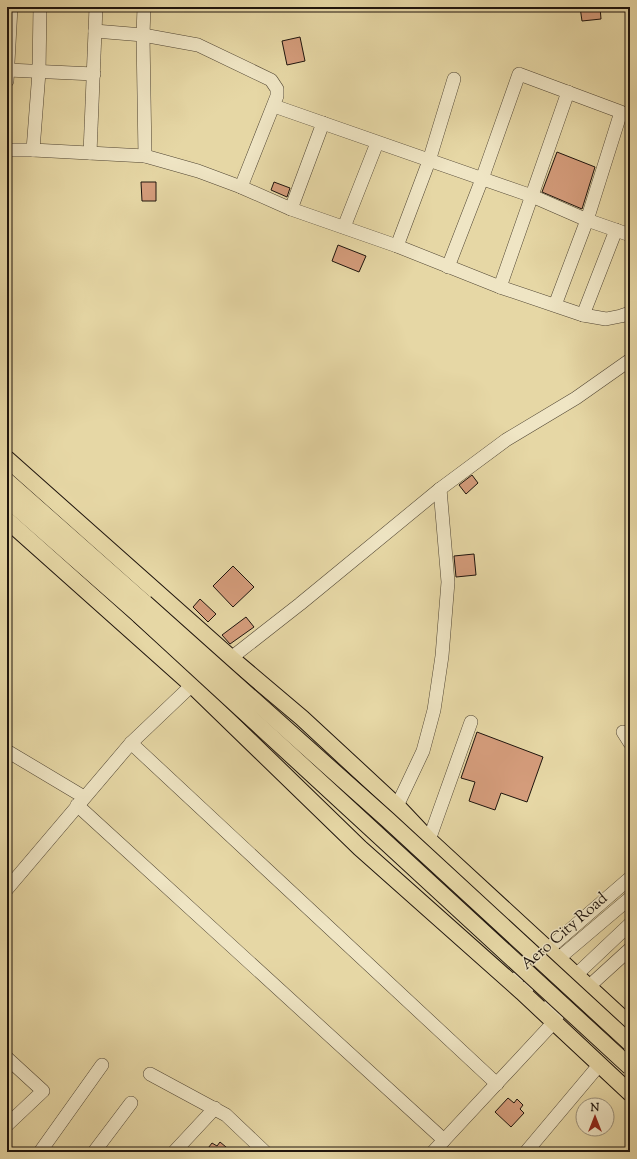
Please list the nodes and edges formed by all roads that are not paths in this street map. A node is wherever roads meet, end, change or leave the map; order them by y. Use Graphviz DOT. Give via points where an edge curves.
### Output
graph roads {
  1 [pos="11,7"];
  2 [pos="40,7"];
  3 [pos="96,7"];
  4 [pos="144,7"];
  5 [pos="95,31"];
  6 [pos="143,35"];
  7 [pos="38,72"];
  8 [pos="94,74"];
  9 [pos="8,76"];
  10 [pos="454,79"];
  11 [pos="568,92"];
  12 [pos="274,106"];
  13 [pos="323,123"];
  14 [pos="377,143"];
  15 [pos="7,150"];
  16 [pos="33,150"];
  17 [pos="90,154"];
  18 [pos="145,156"];
  19 [pos="429,161"];
  20 [pos="482,179"];
  21 [pos="241,187"];
  22 [pos="532,196"];
  23 [pos="291,209"];
  24 [pos="587,220"];
  25 [pos="344,228"];
  26 [pos="616,230"];
  27 [pos="630,235"];
  28 [pos="397,246"];
  29 [pos="448,267"];
  30 [pos="500,286"];
  31 [pos="555,305"];
  32 [pos="630,313"];
  33 [pos="583,315"];
  34 [pos="630,360"];
  35 [pos="7,459"];
  36 [pos="7,481"];
  37 [pos="440,490"];
  38 [pos="7,500"];
  39 [pos="7,520"];
  40 [pos="142,609"];
  41 [pos="231,658"];
  42 [pos="192,685"];
  43 [pos="471,722"];
  44 [pos="131,743"];
  45 [pos="7,751"];
  46 [pos="81,801"];
  47 [pos="397,806"];
  48 [pos="429,840"];
  49 [pos="630,878"];
  50 [pos="7,889"];
  51 [pos="630,898"];
  52 [pos="630,924"];
  53 [pos="630,949"];
  54 [pos="553,954"];
  55 [pos="576,975"];
  56 [pos="588,986"];
  57 [pos="517,988"];
  58 [pos="550,1018"];
  59 [pos="630,1025"];
  60 [pos="630,1042"];
  61 [pos="7,1058"];
  62 [pos="600,1064"];
  63 [pos="102,1065"];
  64 [pos="630,1067"];
  65 [pos="150,1074"];
  66 [pos="497,1084"];
  67 [pos="630,1093"];
  68 [pos="131,1103"];
  69 [pos="215,1108"];
  70 [pos="7,1125"];
  71 [pos="444,1140"];
  72 [pos="40,1152"];
  73 [pos="94,1152"];
  74 [pos="174,1152"];
  75 [pos="265,1152"];
  76 [pos="433,1152"];
  77 [pos="526,1152"];
  1 -- 9 [label="street"];
  2 -- 7 [label="street"];
  3 -- 5 [label="street"];
  4 -- 6 [label="street"];
  5 -- 6 [label="street"];
  5 -- 8 [label="street"];
  6 -- 12 [label="street" via="198,45 271,80 278,88"];
  6 -- 18 [label="street"];
  7 -- 8 [label="street"];
  7 -- 9 [label="street"];
  7 -- 16 [label="street"];
  8 -- 17 [label="street"];
  10 -- 19 [label="street"];
  11 -- 20 [label="street" via="518,74"];
  11 -- 22 [label="street"];
  11 -- 24 [label="street" via="621,112"];
  12 -- 13 [label="street"];
  12 -- 21 [label="street"];
  13 -- 14 [label="street"];
  13 -- 23 [label="street"];
  14 -- 19 [label="street"];
  14 -- 25 [label="street"];
  15 -- 16 [label="street"];
  16 -- 17 [label="street"];
  17 -- 18 [label="street"];
  18 -- 21 [label="street" via="198,171"];
  19 -- 20 [label="street"];
  19 -- 28 [label="street"];
  20 -- 22 [label="street"];
  20 -- 29 [label="street"];
  21 -- 23 [label="street"];
  22 -- 24 [label="street"];
  22 -- 30 [label="street"];
  23 -- 25 [label="street"];
  24 -- 26 [label="street"];
  24 -- 31 [label="street"];
  25 -- 28 [label="street"];
  26 -- 27 [label="street"];
  26 -- 33 [label="street"];
  28 -- 29 [label="street"];
  29 -- 30 [label="street"];
  30 -- 31 [label="street"];
  31 -- 33 [label="street"];
  32 -- 33 [label="street" via="606,319"];
  34 -- 37 [label="street" via="576,398 506,440"];
  35 -- 41 [label="main road"];
  36 -- 40 [label="main road"];
  37 -- 41 [label="street"];
  37 -- 47 [label="street" via="448,582 442,656 434,710 423,751"];
  38 -- 40 [label="main road"];
  39 -- 42 [label="main road"];
  40 -- 60 [label="main road, bridge" via="388,820"];
  40 -- 64 [label="main road, bridge" via="363,823"];
  41 -- 47 [label="main road" via="302,718"];
  42 -- 44 [label="street"];
  42 -- 57 [label="main road" via="360,848"];
  43 -- 48 [label="street"];
  44 -- 46 [label="street"];
  44 -- 66 [label="street"];
  45 -- 46 [label="street"];
  46 -- 50 [label="street"];
  46 -- 71 [label="street"];
  47 -- 48 [label="main road"];
  48 -- 54 [label="main road"];
  49 -- 54 [label="street"];
  51 -- 54 [label="street, Aero City Road"];
  52 -- 55 [label="street"];
  53 -- 56 [label="street"];
  54 -- 55 [label="main road"];
  54 -- 57 [label="street, Aero City Road"];
  55 -- 56 [label="main road"];
  55 -- 58 [label="street"];
  56 -- 58 [label="street"];
  56 -- 59 [label="main road"];
  57 -- 58 [label="main road"];
  58 -- 62 [label="main road"];
  58 -- 66 [label="street"];
  61 -- 70 [label="street" via="43,1091"];
  62 -- 67 [label="main road"];
  62 -- 77 [label="street"];
  63 -- 72 [label="street"];
  65 -- 69 [label="street"];
  66 -- 71 [label="street"];
  68 -- 73 [label="street"];
  69 -- 74 [label="street"];
  69 -- 75 [label="street" via="226,1115"];
  71 -- 76 [label="street"];
}
